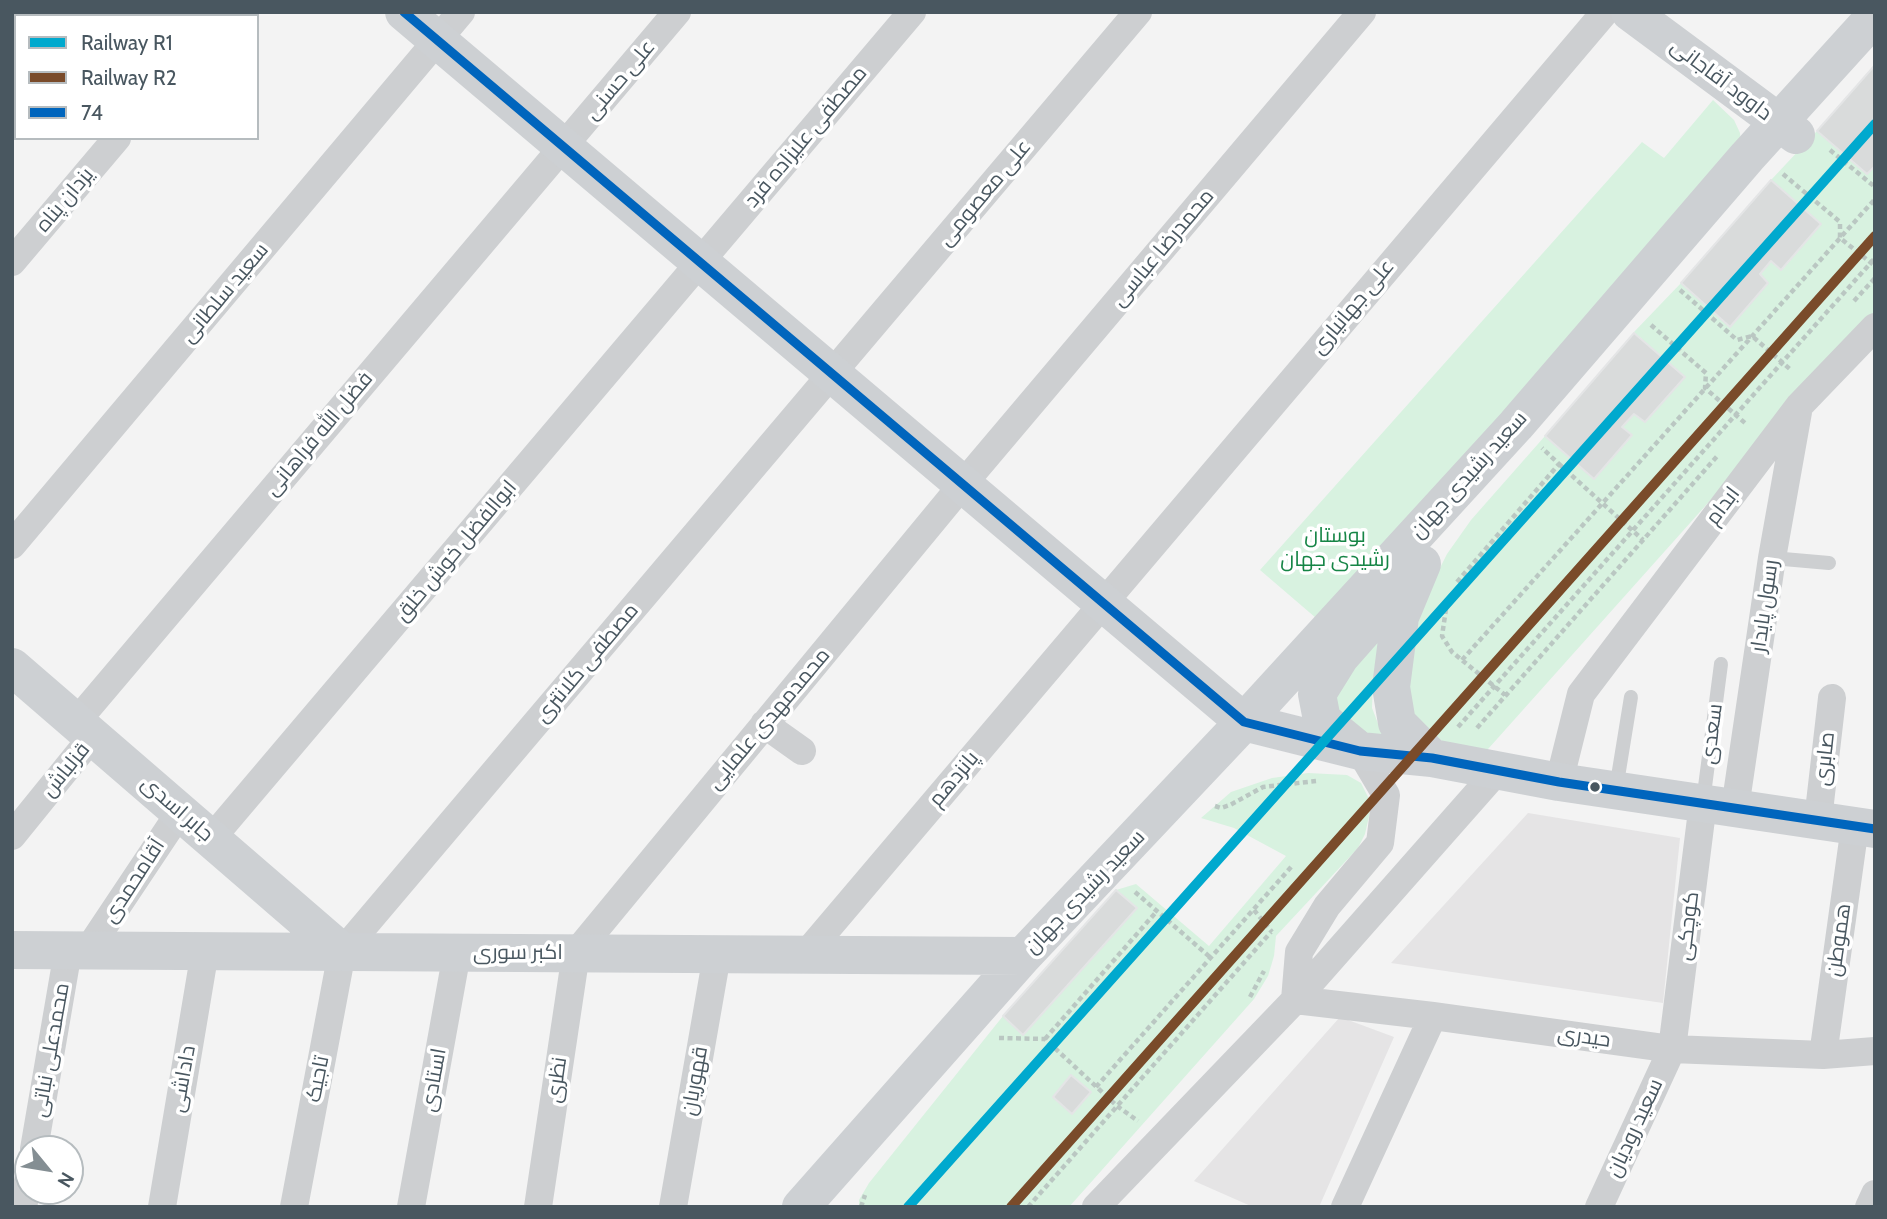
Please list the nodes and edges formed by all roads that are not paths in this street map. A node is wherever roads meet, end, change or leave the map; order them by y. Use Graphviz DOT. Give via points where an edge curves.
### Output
graph roads {
  1 [pos="404,12"];
  2 [pos="677,12"];
  3 [pos="912,12"];
  4 [pos="1138,12"];
  5 [pos="1362,12"];
  6 [pos="1605,12"];
  7 [pos="1630,12"];
  8 [pos="1871,12"];
  9 [pos="1875,16"];
  10 [pos="449,26"];
  11 [pos="1875,43"];
  12 [pos="115,140"];
  13 [pos="1798,142"];
  14 [pos="563,147"];
  15 [pos="12,262"];
  16 [pos="700,262"];
  17 [pos="1875,327"];
  18 [pos="832,374"];
  19 [pos="1799,406"];
  20 [pos="963,484"];
  21 [pos="12,545"];
  22 [pos="1772,558"];
  23 [pos="1829,563"];
  24 [pos="1422,564"];
  25 [pos="1102,602"];
  26 [pos="1721,664"];
  27 [pos="12,667"];
  28 [pos="1631,697"];
  29 [pos="1832,698"];
  30 [pos="1244,722"];
  31 [pos="764,724"];
  32 [pos="84,729"];
  33 [pos="802,751"];
  34 [pos="1360,751"];
  35 [pos="1440,759"];
  36 [pos="1498,770"];
  37 [pos="1559,782"];
  38 [pos="1616,790"];
  39 [pos="1719,806"];
  40 [pos="180,812"];
  41 [pos="1849,825"];
  42 [pos="12,836"];
  43 [pos="211,839"];
  44 [pos="12,950"];
  45 [pos="78,951"];
  46 [pos="205,951"];
  47 [pos="342,952"];
  48 [pos="457,953"];
  49 [pos="576,953"];
  50 [pos="717,954"];
  51 [pos="805,955"];
  52 [pos="1023,956"];
  53 [pos="1295,1000"];
  54 [pos="1433,1016"];
  55 [pos="1672,1049"];
  56 [pos="1875,1051"];
  57 [pos="1823,1055"];
  58 [pos="37,1135"];
  59 [pos="1875,1194"];
  60 [pos="162,1207"];
  61 [pos="295,1207"];
  62 [pos="411,1207"];
  63 [pos="538,1207"];
  64 [pos="673,1207"];
  65 [pos="801,1207"];
  66 [pos="1096,1207"];
  67 [pos="1345,1207"];
  68 [pos="1599,1207"];
  69 [pos="1869,1207"];
  1 -- 10 [label="street"];
  2 -- 14 [label="street, علی حسنی"];
  3 -- 16 [label="street, مصطفی علیزاده فرد"];
  4 -- 18 [label="street, علی معصومی"];
  5 -- 20 [label="street, محمدرضا عباسی"];
  6 -- 25 [label="street, علی جهانیاری"];
  7 -- 13 [label="street, داوود آقاجانی"];
  8 -- 9 [label="street"];
  9 -- 13 [label="street, سعید رشیدی جهان"];
  10 -- 14 [label="street"];
  10 -- 21 [label="street, سعید سلطانی"];
  11 -- 13 [label="street, سعید رشیدی جهان"];
  12 -- 15 [label="street, یزدان پناه"];
  13 -- 24 [label="street, سعید رشیدی جهان"];
  13 -- 30 [label="street, سعید رشیدی جهان" via="1516,425"];
  14 -- 16 [label="street"];
  14 -- 32 [label="street, فضل الله فراهانی"];
  16 -- 18 [label="street"];
  16 -- 43 [label="street, ابوالفضل خوش خلق"];
  17 -- 19 [label="street, ابدام"];
  18 -- 20 [label="street"];
  18 -- 47 [label="street, مصطفی کلانتری"];
  19 -- 22 [label="street, رسول پایدار"];
  19 -- 37 [label="street, ابدام" via="1581,694"];
  20 -- 25 [label="street"];
  20 -- 31 [label="street, محمدمهدی علمایی"];
  22 -- 23 [label="lane"];
  22 -- 39 [label="street, رسول پایدار"];
  24 -- 34 [label="street, سعید رشیدی جهان" via="1340,657 1317,694 1322,720"];
  24 -- 35 [label="street" via="1400,617 1391,687 1397,723"];
  25 -- 30 [label="street"];
  25 -- 51 [label="street, پانزدهم"];
  26 -- 39 [label="lane, سعدی"];
  27 -- 32 [label="street, جابر اسدی"];
  28 -- 38 [label="lane"];
  29 -- 41 [label="street, صابری"];
  30 -- 34 [label="street"];
  30 -- 52 [label="street, سعید رشیدی جهان"];
  31 -- 33 [label="street"];
  31 -- 49 [label="street, محمدمهدی علمایی"];
  32 -- 40 [label="street, جابر اسدی"];
  32 -- 42 [label="street, قزلباش"];
  34 -- 35 [label="street"];
  34 -- 53 [label="street" via="1386,795 1380,843 1327,906 1299,951"];
  35 -- 36 [label="street"];
  36 -- 37 [label="street"];
  36 -- 53 [label="street"];
  37 -- 38 [label="street"];
  38 -- 39 [label="street"];
  39 -- 41 [label="street"];
  39 -- 55 [label="street, کوچکی"];
  40 -- 43 [label="street, جابر اسدی"];
  40 -- 45 [label="street, آقامحمدی"];
  41 -- 57 [label="street, هموطن"];
  43 -- 47 [label="street, جابر اسدی"];
  44 -- 45 [label="street, اکبر سوری"];
  45 -- 46 [label="street, اکبر سوری"];
  45 -- 58 [label="street, محمدعلی نباتی"];
  46 -- 47 [label="street, اکبر سوری"];
  46 -- 60 [label="street, داداشی"];
  47 -- 48 [label="street, اکبر سوری"];
  47 -- 61 [label="street, تاجیک"];
  48 -- 49 [label="street, اکبر سوری"];
  48 -- 62 [label="street, استادی"];
  49 -- 50 [label="street, اکبر سوری"];
  49 -- 63 [label="street, نظری"];
  50 -- 51 [label="street, اکبر سوری"];
  50 -- 64 [label="street, قهوریان"];
  51 -- 52 [label="street, اکبر سوری"];
  52 -- 65 [label="street, سعید رشیدی جهان"];
  53 -- 54 [label="street, حیدری"];
  53 -- 66 [label="street"];
  54 -- 55 [label="street, حیدری"];
  54 -- 67 [label="street"];
  55 -- 57 [label="street, حیدری"];
  55 -- 68 [label="street, سعید رودیان"];
  56 -- 57 [label="street, حیدری"];
  59 -- 69 [label="street"];
}
